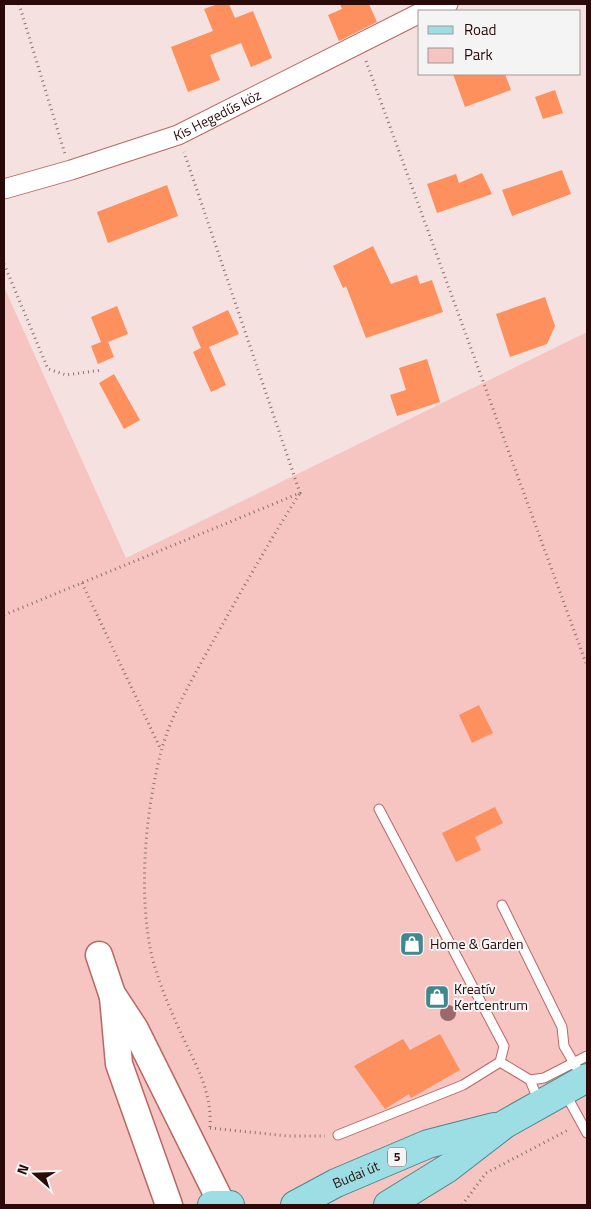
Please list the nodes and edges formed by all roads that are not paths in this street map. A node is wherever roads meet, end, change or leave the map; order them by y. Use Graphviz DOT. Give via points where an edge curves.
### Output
graph roads {
  1 [pos="448,4"];
  2 [pos="421,10"];
  3 [pos="416,11"];
  4 [pos="4,188"];
  5 [pos="379,809"];
  6 [pos="502,904"];
  7 [pos="99,956"];
  8 [pos="112,994"];
  9 [pos="500,1062"];
  10 [pos="579,1074"];
  11 [pos="535,1092"];
  12 [pos="505,1124"];
  13 [pos="587,1133"];
  14 [pos="338,1135"];
  15 [pos="169,1205"];
  16 [pos="222,1205"];
  17 [pos="294,1205"];
  18 [pos="388,1205"];
  1 -- 2 [label="street, Kis Hegedűs köz"];
  3 -- 4 [label="street, Kis Hegedűs köz" via="360,43 178,135"];
  5 -- 9 [label="lane" via="504,1046"];
  6 -- 10 [label="lane" via="562,1027 564,1046"];
  7 -- 8 [label="street"];
  8 -- 15 [label="street" via="119,1064"];
  8 -- 16 [label="street" via="200,1135"];
  9 -- 11 [label="lane"];
  9 -- 14 [label="lane" via="462,1085"];
  10 -- 11 [label="main road, Budai út / 5"];
  10 -- 13 [label="lane" via="581,1123"];
  11 -- 12 [label="main road, Budai út / 5"];
  12 -- 17 [label="main road, Budai út / 5" via="428,1144 336,1183"];
  12 -- 18 [label="main road, Budai út / 5" via="448,1168"];
}
